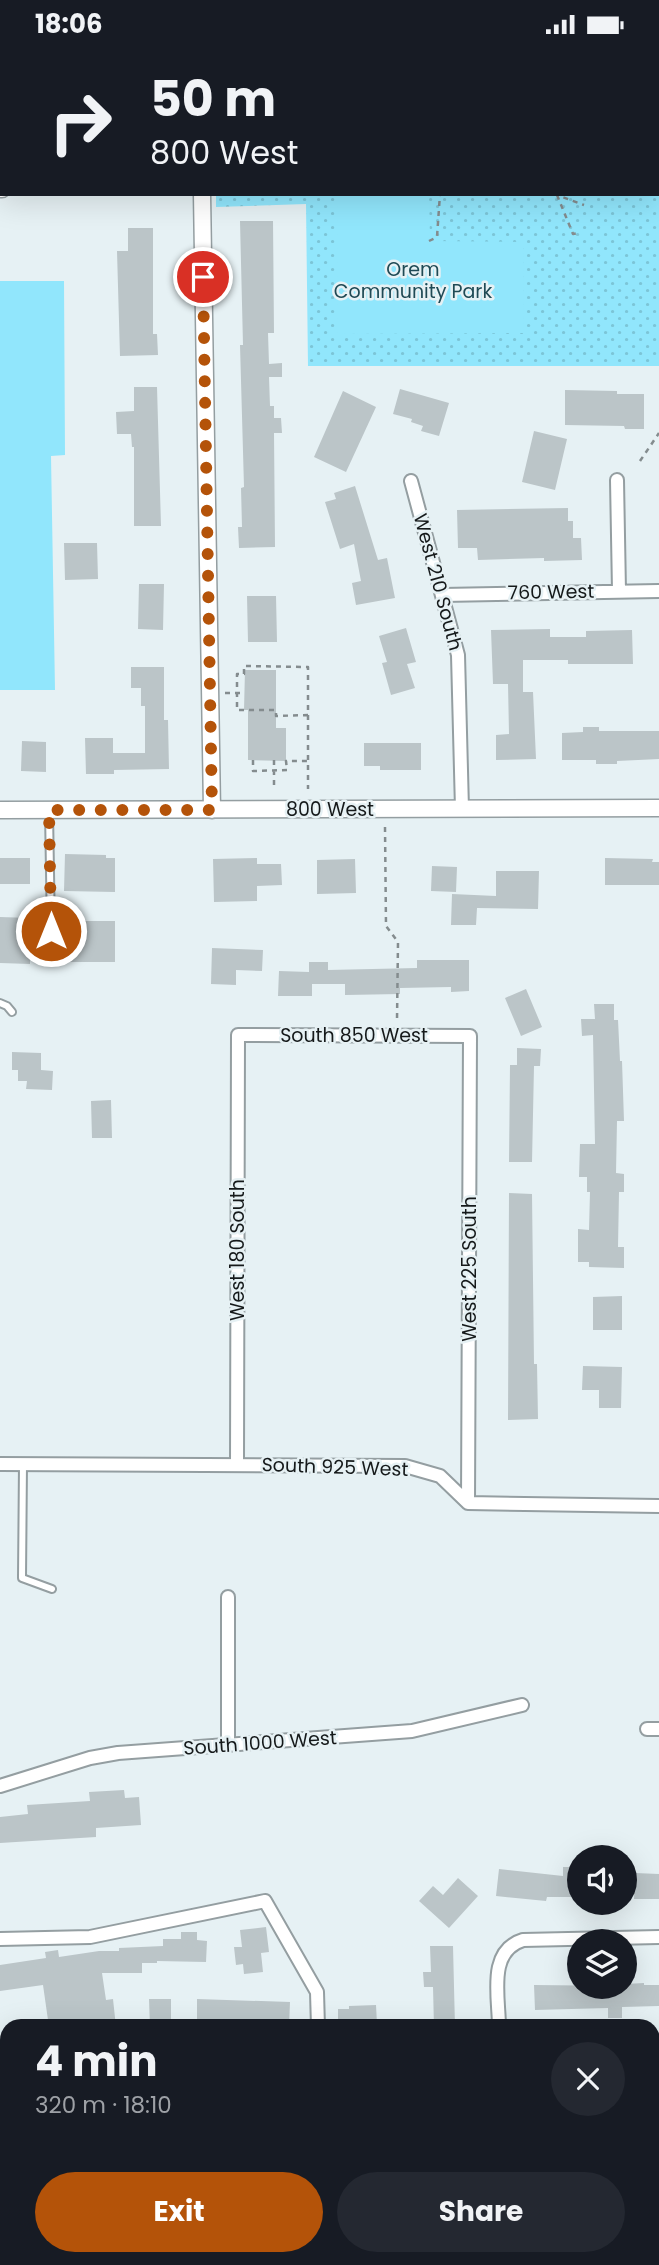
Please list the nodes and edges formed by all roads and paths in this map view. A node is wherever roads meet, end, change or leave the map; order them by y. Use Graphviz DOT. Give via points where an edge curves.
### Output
graph roads {
  1 [pos="202,196"];
  2 [pos="440,196"];
  3 [pos="556,196"];
  4 [pos="559,196"];
  5 [pos="584,205"];
  6 [pos="578,233"];
  7 [pos="429,241"];
  8 [pos="659,433"];
  9 [pos="640,461"];
  10 [pos="617,480"];
  11 [pos="411,481"];
  12 [pos="619,591"];
  13 [pos="659,591"];
  14 [pos="443,595"];
  15 [pos="237,692"];
  16 [pos="222,693"];
  17 [pos="244,693"];
  18 [pos="307,715"];
  19 [pos="253,760"];
  20 [pos="274,760"];
  21 [pos="308,761"];
  22 [pos="273,771"];
  23 [pos="274,789"];
  24 [pos="308,789"];
  25 [pos="659,808"];
  26 [pos="462,809"];
  27 [pos="0,810"];
  28 [pos="49,810"];
  29 [pos="212,810"];
  30 [pos="385,827"];
  31 [pos="51,931"];
  32 [pos="0,1003"];
  33 [pos="12,1012"];
  34 [pos="397,1020"];
  35 [pos="238,1035"];
  36 [pos="470,1036"];
  37 [pos="0,1464"];
  38 [pos="23,1464"];
  39 [pos="237,1465"];
  40 [pos="468,1503"];
  41 [pos="659,1506"];
  42 [pos="52,1588"];
  43 [pos="228,1597"];
  44 [pos="522,1705"];
  45 [pos="228,1745"];
  46 [pos="0,1786"];
  47 [pos="659,1937"];
  48 [pos="0,1939"];
  49 [pos="318,2019"];
  50 [pos="499,2019"];
  1 -- 29 [label="street"];
  2 -- 7 [label="path" via="437,237"];
  3 -- 6 [label="path" via="573,234"];
  4 -- 5 [label="path"];
  8 -- 9 [label="path"];
  10 -- 12 [label="street"];
  11 -- 14 [label="street, West 210 South"];
  12 -- 13 [label="street, 760 West"];
  12 -- 14 [label="street, 760 West"];
  14 -- 26 [label="street, West 210 South" via="458,656"];
  15 -- 16 [label="path"];
  15 -- 17 [label="path"];
  15 -- 18 [label="path" via="237,710"];
  15 -- 18 [label="path" via="237,674 244,674 244,666 307,667"];
  18 -- 21 [label="path"];
  19 -- 22 [label="path" via="253,771"];
  20 -- 22 [label="path"];
  21 -- 22 [label="path" via="286,761 287,770"];
  21 -- 24 [label="path"];
  22 -- 23 [label="path"];
  25 -- 26 [label="street, 800 West"];
  26 -- 29 [label="street, 800 West"];
  27 -- 28 [label="street, 800 West"];
  28 -- 29 [label="street, 800 West"];
  28 -- 31 [label="lane"];
  30 -- 34 [label="path" via="386,926 398,942"];
  32 -- 33 [label="lane"];
  35 -- 36 [label="street, South 850 West"];
  35 -- 39 [label="street, West 180 South"];
  36 -- 40 [label="street, West 225 South"];
  37 -- 38 [label="street, South 925 West"];
  38 -- 39 [label="street, South 925 West"];
  38 -- 42 [label="lane" via="22,1578"];
  39 -- 40 [label="street, South 925 West" via="405,1466 440,1476"];
  40 -- 41 [label="street"];
  43 -- 45 [label="street"];
  44 -- 45 [label="street, South 1000 West" via="412,1731"];
  45 -- 46 [label="street, South 1000 West" via="90,1758"];
  47 -- 50 [label="street" via="523,1940 508,1947 499,1961"];
  48 -- 49 [label="street" via="90,1937 265,1901 317,1992"];
}
